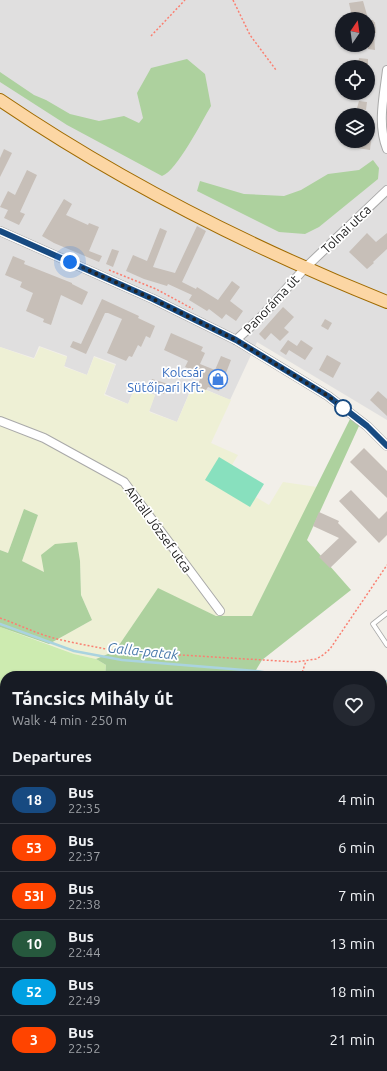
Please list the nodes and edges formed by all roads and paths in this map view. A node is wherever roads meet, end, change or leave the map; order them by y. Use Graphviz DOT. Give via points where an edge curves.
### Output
graph roads {
  1 [pos="185,0"];
  2 [pos="234,0"];
  3 [pos="151,36"];
  4 [pos="276,70"];
  5 [pos="387,70"];
  6 [pos="0,100"];
  7 [pos="387,149"];
  8 [pos="387,190"];
  9 [pos="0,231"];
  10 [pos="305,268"];
  11 [pos="387,302"];
  12 [pos="236,340"];
  13 [pos="0,421"];
  14 [pos="387,446"];
  15 [pos="387,565"];
  16 [pos="220,611"];
  17 [pos="387,613"];
  18 [pos="0,618"];
  19 [pos="387,645"];
  20 [pos="306,661"];
  21 [pos="303,671"];
  1 -- 3 [label="path"];
  2 -- 4 [label="path" via="250,35"];
  5 -- 7 [label="street" via="382,120"];
  6 -- 10 [label="main road" via="167,200"];
  8 -- 10 [label="street, Tolnai utca"];
  9 -- 12 [label="street" via="153,299"];
  10 -- 11 [label="main road"];
  10 -- 12 [label="street, Panoráma út" via="260,318"];
  12 -- 14 [label="street" via="328,396 367,426"];
  13 -- 16 [label="street, Antall József utca" via="44,438 124,482"];
  15 -- 20 [label="path" via="330,649 323,655"];
  17 -- 19 [label="lane" via="373,624"];
  18 -- 20 [label="path" via="50,637 114,651 278,662"];
  20 -- 21 [label="path"];
}
